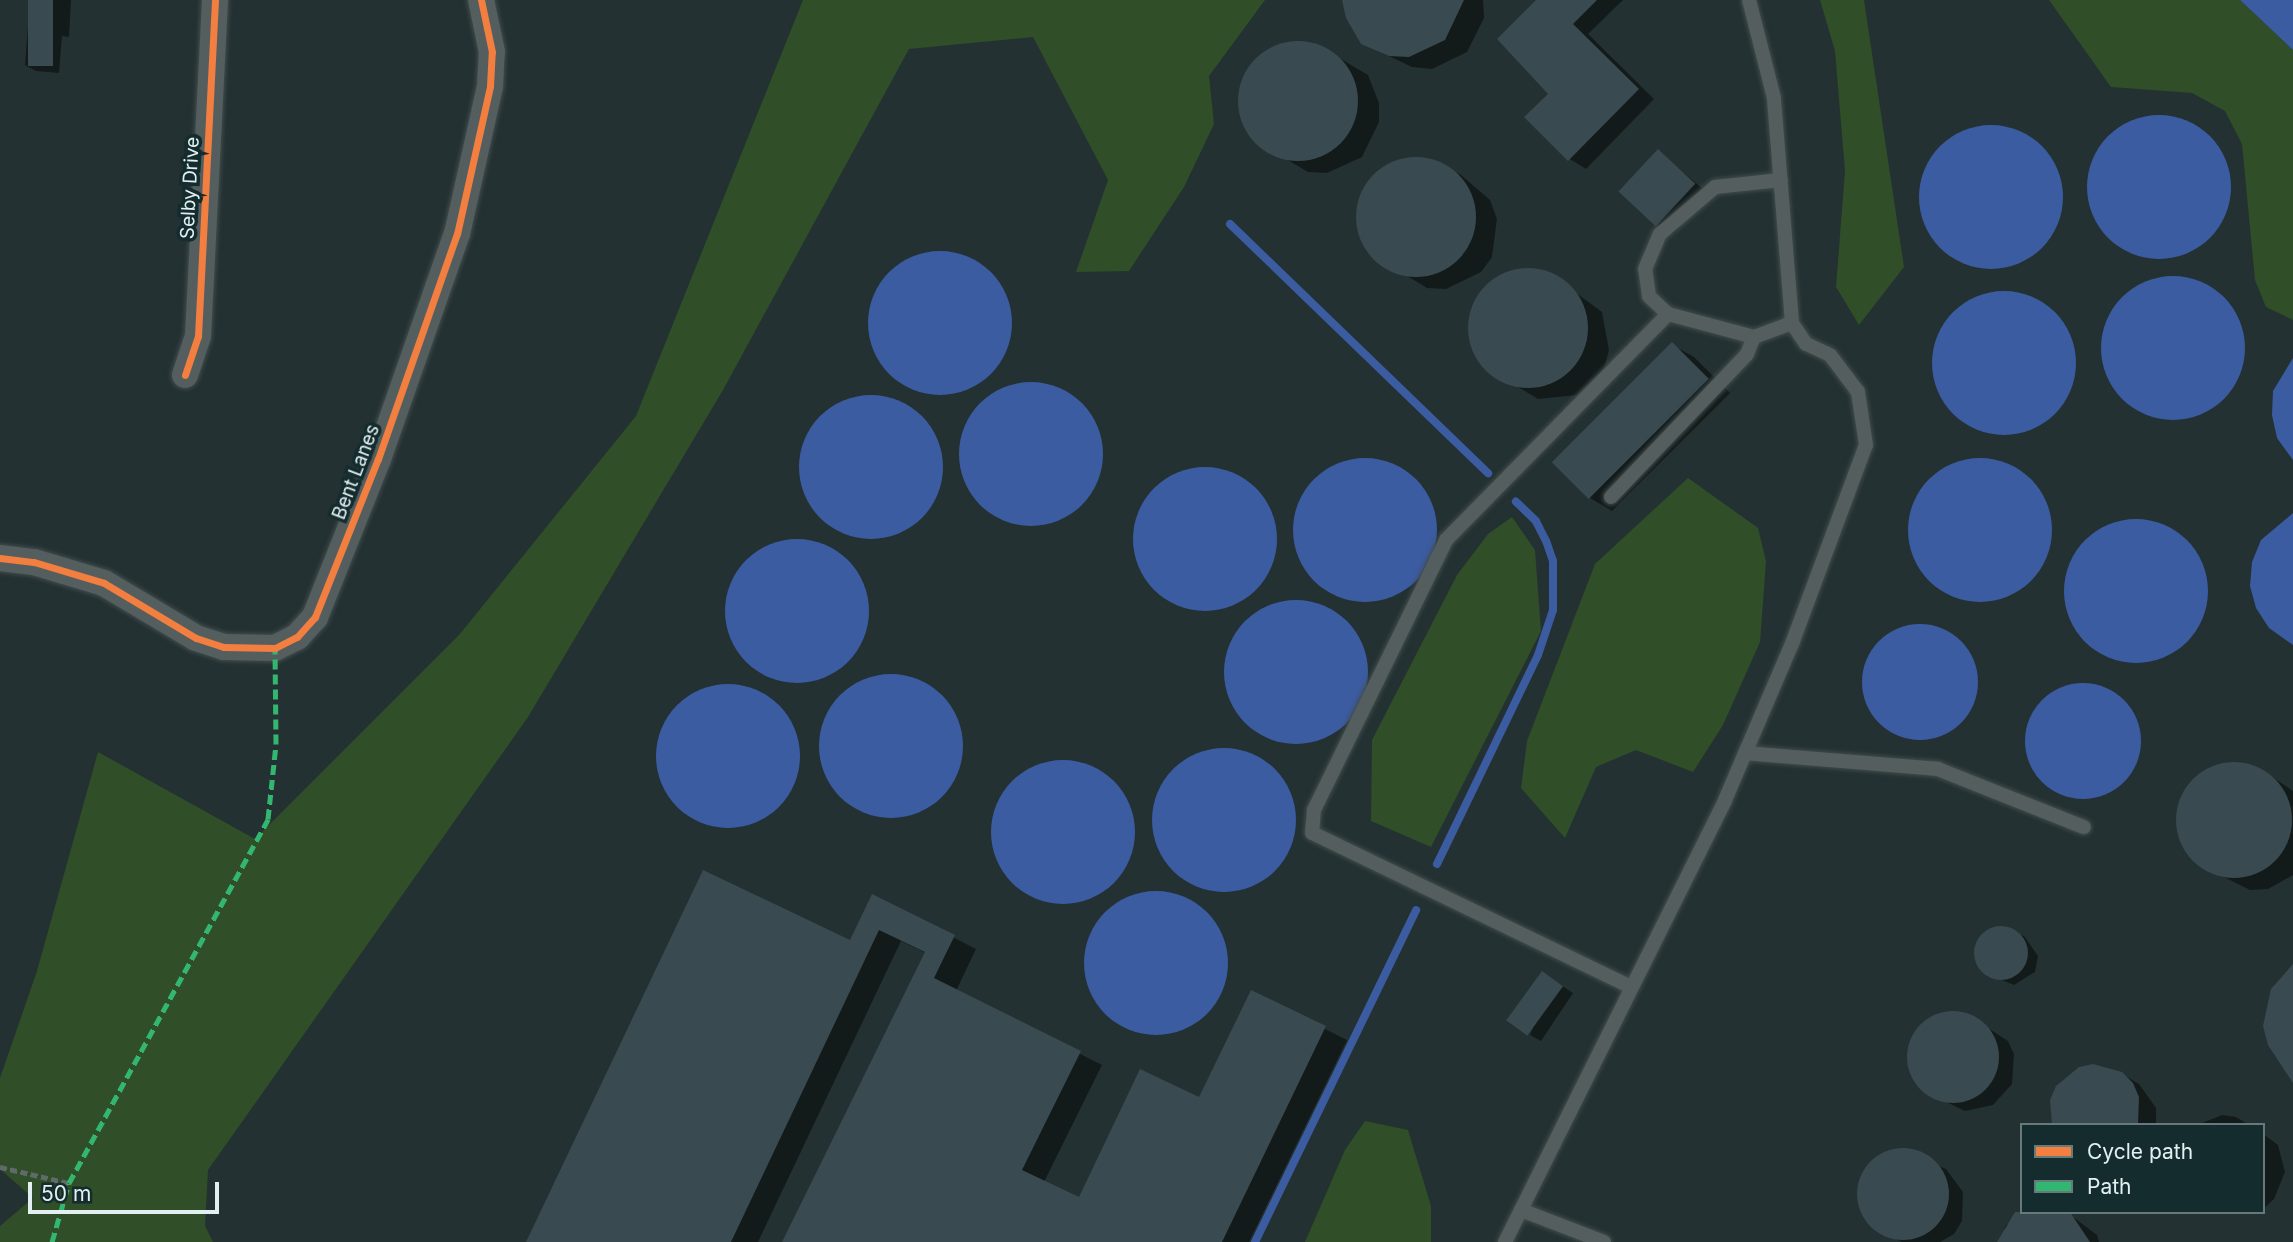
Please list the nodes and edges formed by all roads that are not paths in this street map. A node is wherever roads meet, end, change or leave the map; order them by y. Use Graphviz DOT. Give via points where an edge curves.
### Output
graph roads {
  1 [pos="215,0"];
  2 [pos="481,0"];
  3 [pos="1749,0"];
  4 [pos="1781,180"];
  5 [pos="1668,314"];
  6 [pos="1792,323"];
  7 [pos="1754,337"];
  8 [pos="185,375"];
  9 [pos="1611,496"];
  10 [pos="0,558"];
  11 [pos="1745,753"];
  12 [pos="2084,828"];
  13 [pos="1631,987"];
  14 [pos="1521,1210"];
  15 [pos="1505,1242"];
  16 [pos="1604,1242"];
  1 -- 8 [label="street, Selby Drive" via="198,336"];
  2 -- 10 [label="street, Bent Lanes" via="492,52 490,86 457,234 378,459 315,617 297,636 275,648 224,648 196,638 104,583 34,562"];
  3 -- 4 [label="lane" via="1774,98"];
  4 -- 5 [label="lane" via="1715,187 1660,234 1644,269 1649,296"];
  4 -- 6 [label="lane"];
  5 -- 7 [label="lane"];
  5 -- 13 [label="lane" via="1446,540 1314,810 1312,833"];
  6 -- 7 [label="lane"];
  6 -- 11 [label="lane" via="1806,344 1830,355 1858,392 1866,445 1794,641"];
  7 -- 9 [label="lane" via="1747,354"];
  11 -- 12 [label="lane" via="1938,769"];
  11 -- 13 [label="lane"];
  13 -- 14 [label="lane"];
  14 -- 15 [label="lane"];
  14 -- 16 [label="lane"];
}
